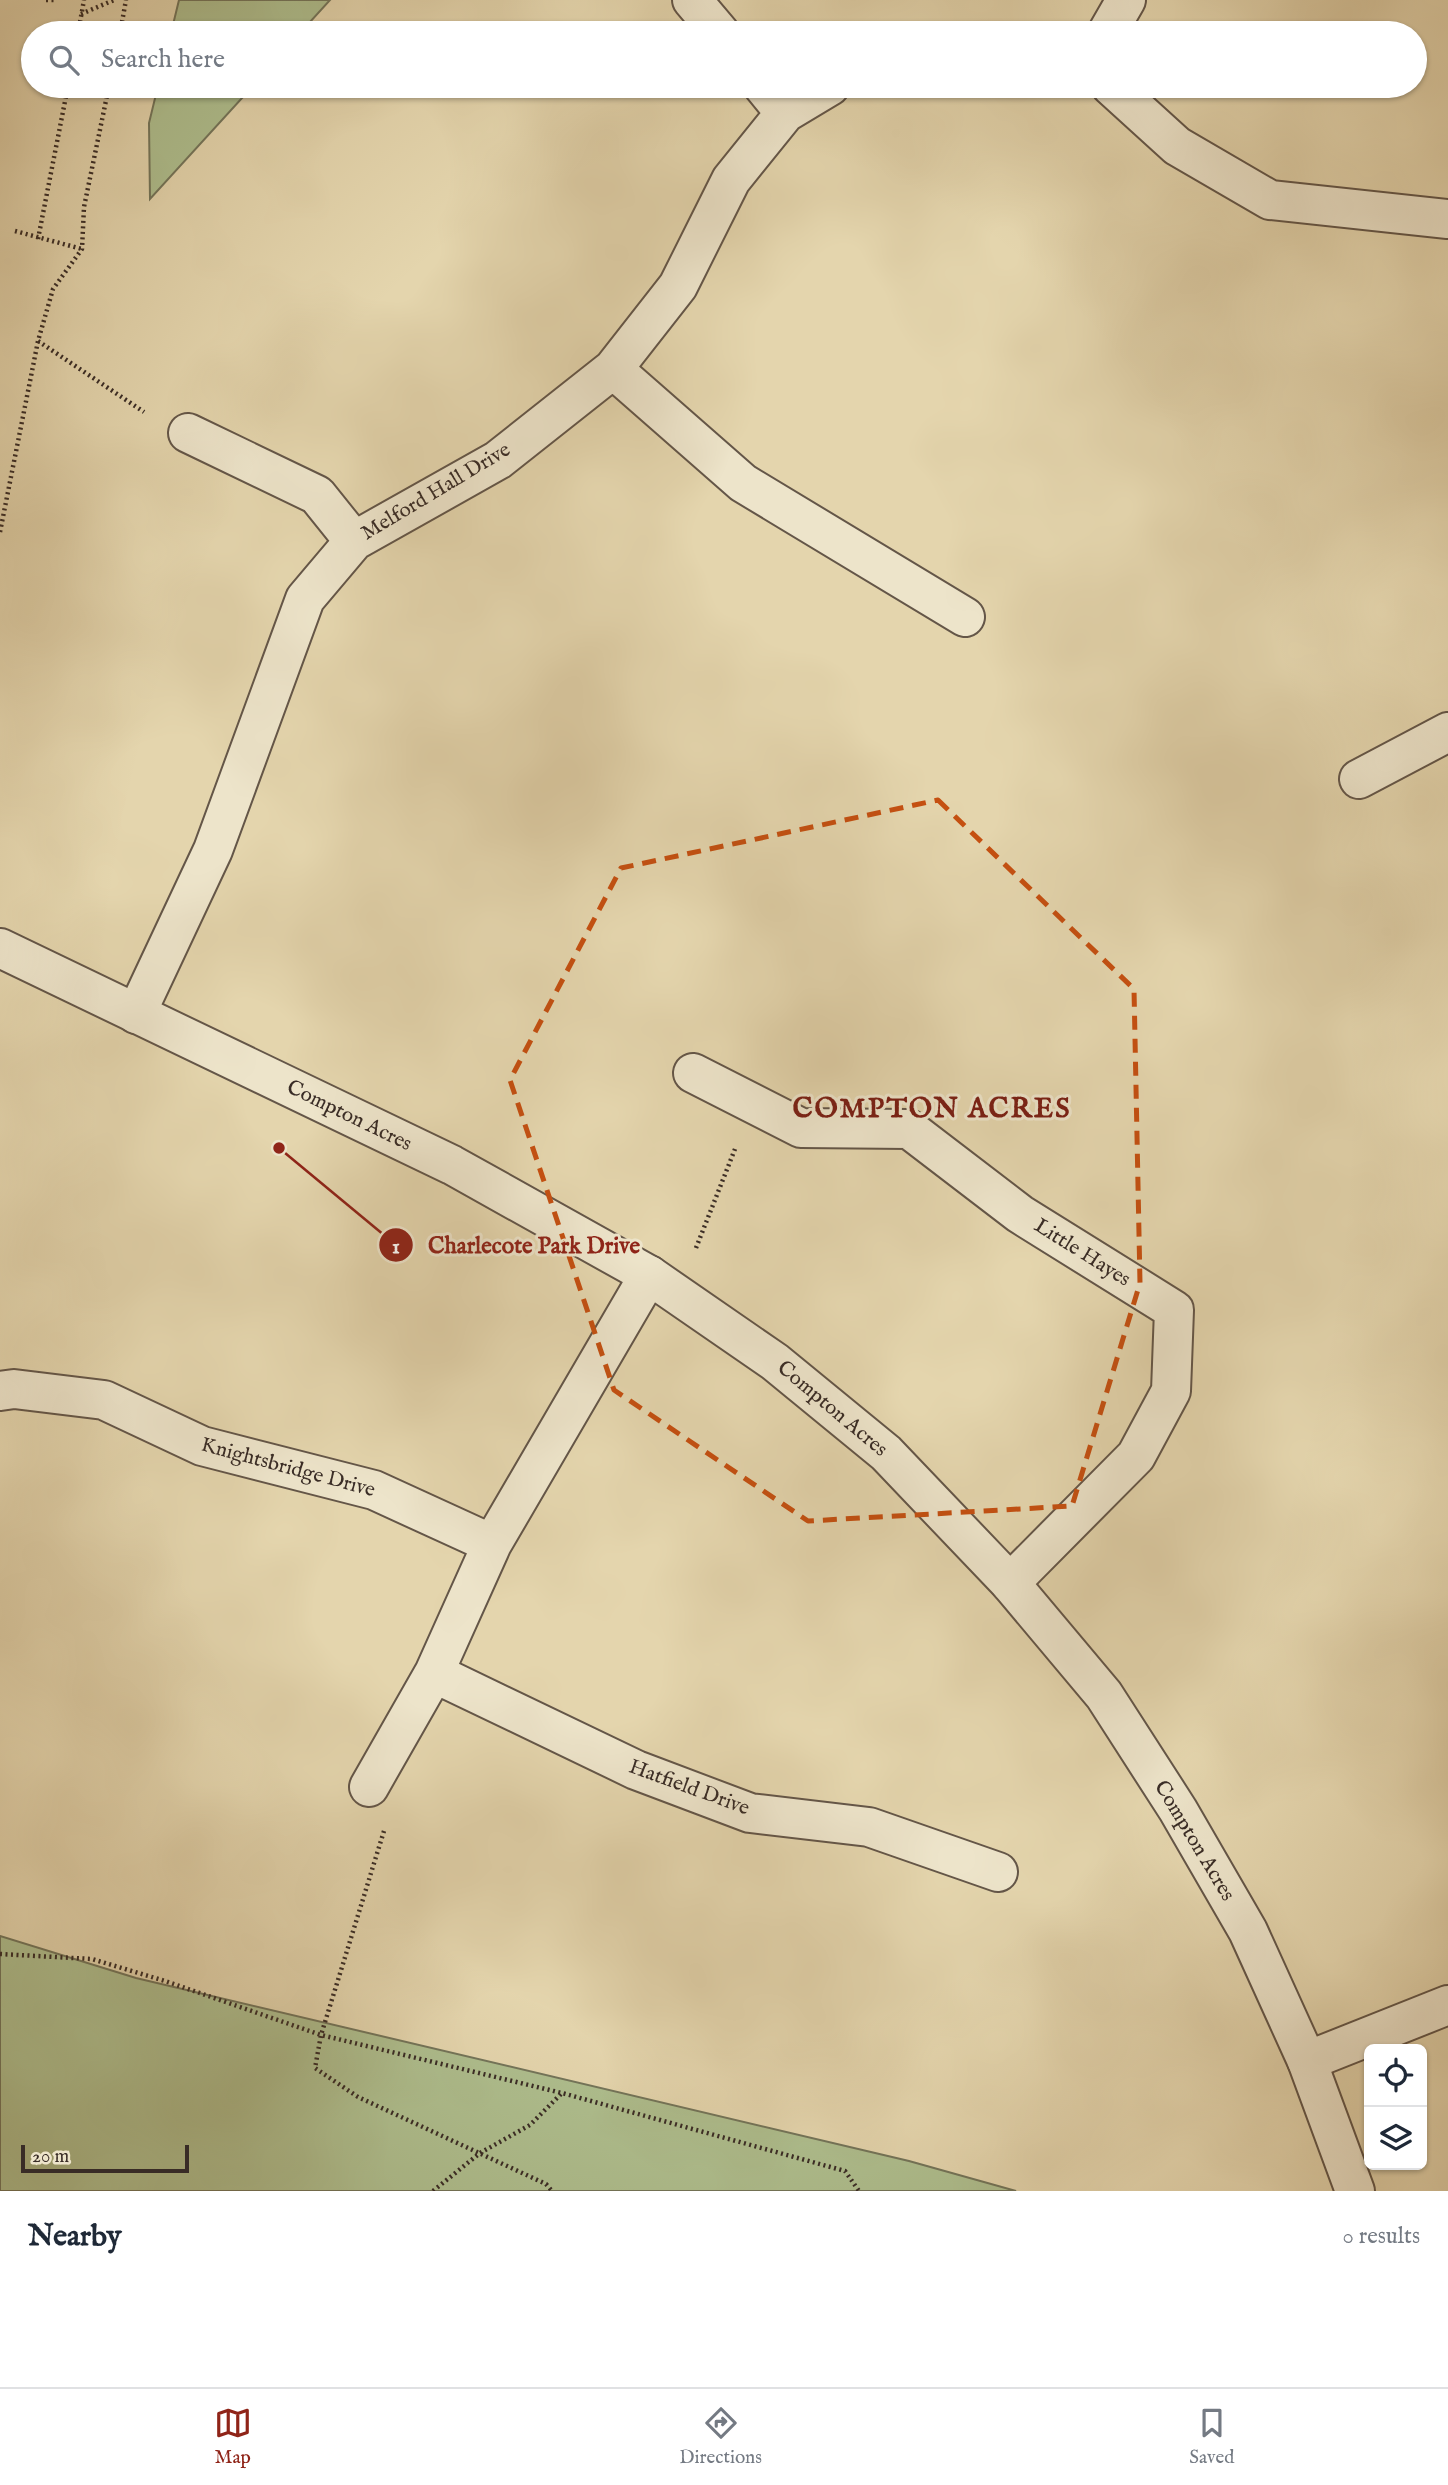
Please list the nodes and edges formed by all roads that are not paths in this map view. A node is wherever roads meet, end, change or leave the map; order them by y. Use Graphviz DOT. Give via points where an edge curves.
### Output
graph roads {
  1 [pos="692,0"];
  2 [pos="1126,0"];
  3 [pos="710,21"];
  4 [pos="1114,21"];
  5 [pos="1124,98"];
  6 [pos="774,99"];
  7 [pos="1448,219"];
  8 [pos="612,369"];
  9 [pos="188,433"];
  10 [pos="355,541"];
  11 [pos="965,617"];
  12 [pos="1448,732"];
  13 [pos="1359,779"];
  14 [pos="0,948"];
  15 [pos="136,1014"];
  16 [pos="693,1073"];
  17 [pos="663,1285"];
  18 [pos="0,1391"];
  19 [pos="492,1544"];
  20 [pos="1010,1583"];
  21 [pos="434,1673"];
  22 [pos="369,1787"];
  23 [pos="998,1872"];
  24 [pos="1448,2005"];
  25 [pos="1307,2061"];
  26 [pos="1355,2191"];
  1 -- 3 [label="street"];
  2 -- 4 [label="street"];
  5 -- 7 [label="street" via="1177,146 1270,200"];
  6 -- 8 [label="street, Melford Hall Drive" via="678,286"];
  8 -- 10 [label="street, Melford Hall Drive" via="498,460"];
  8 -- 11 [label="street" via="743,483"];
  9 -- 10 [label="street" via="317,495"];
  10 -- 15 [label="street, Melford Hall Drive" via="305,599 213,850"];
  12 -- 13 [label="street"];
  14 -- 15 [label="street, Compton Acres"];
  15 -- 17 [label="street, Compton Acres" via="452,1165"];
  16 -- 20 [label="street, Little Hayes" via="801,1128 909,1129 1020,1214 1174,1310 1171,1391 1136,1456"];
  17 -- 19 [label="street"];
  17 -- 20 [label="street, Compton Acres" via="775,1362 886,1453"];
  18 -- 19 [label="street, Knightsbridge Drive" via="104,1400 202,1446 374,1490"];
  19 -- 21 [label="street"];
  20 -- 25 [label="street, Compton Acres" via="1104,1695 1178,1811 1248,1931"];
  21 -- 22 [label="street"];
  21 -- 23 [label="street, Hatfield Drive" via="636,1770 750,1813 869,1827"];
  24 -- 25 [label="street"];
  25 -- 26 [label="street, Compton Acres"];
}
